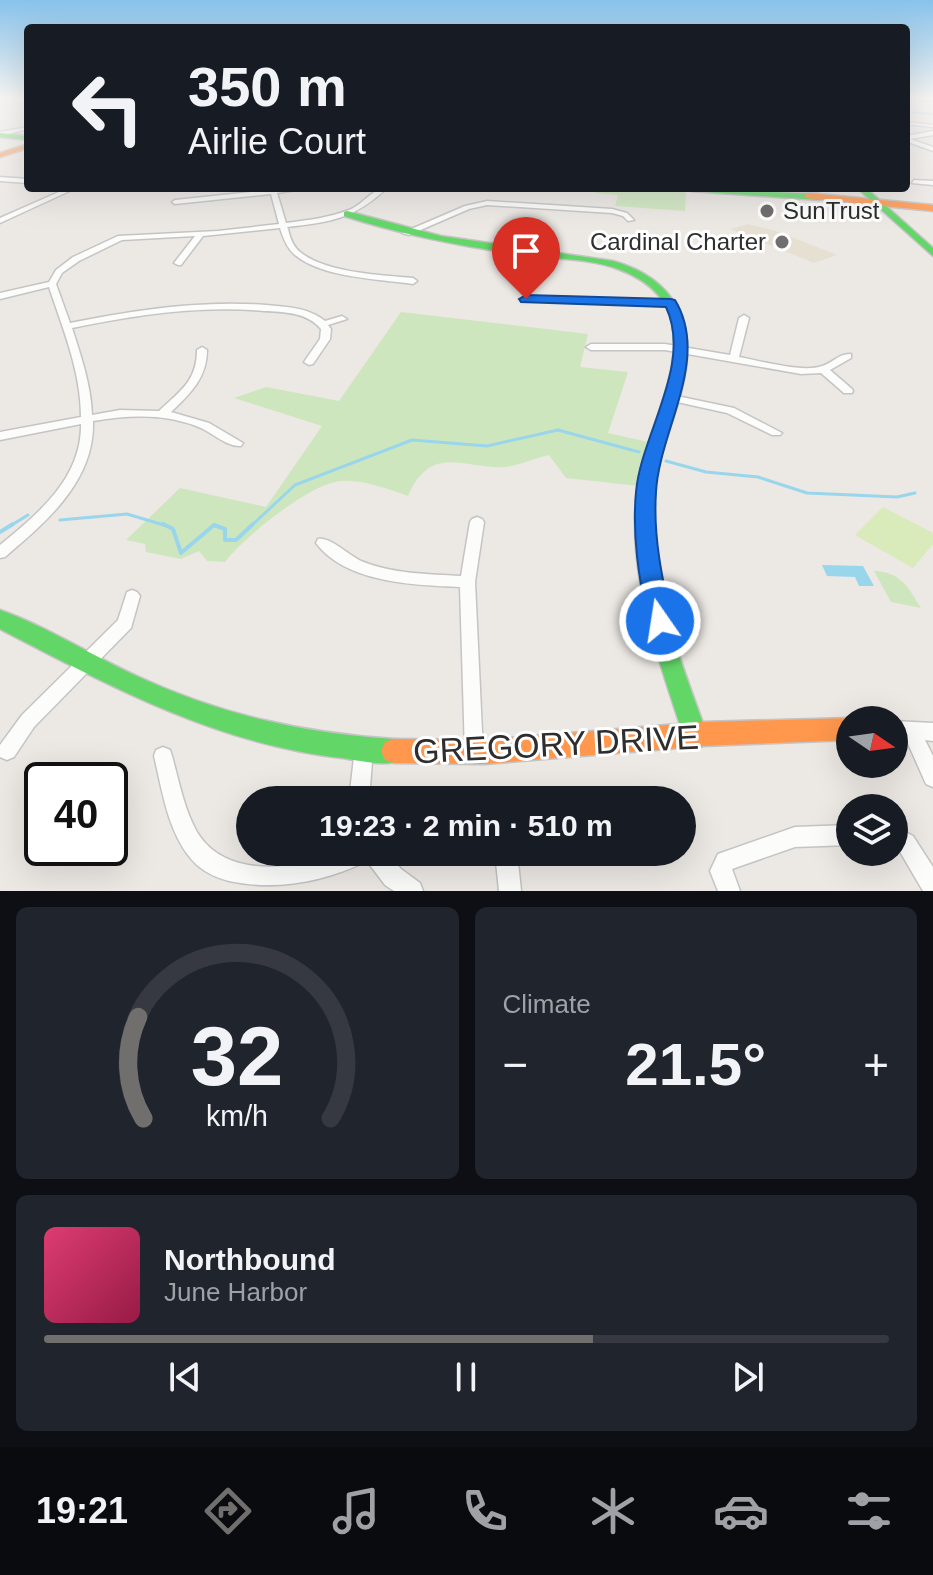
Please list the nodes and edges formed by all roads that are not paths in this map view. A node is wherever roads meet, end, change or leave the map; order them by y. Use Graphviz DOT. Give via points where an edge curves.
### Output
graph roads {
  1 [pos="912,141"];
  2 [pos="24,147"];
  3 [pos="933,149"];
  4 [pos="0,155"];
  5 [pos="0,179"];
  6 [pos="24,179"];
  7 [pos="914,182"];
  8 [pos="933,183"];
  9 [pos="65,192"];
  10 [pos="265,192"];
  11 [pos="274,192"];
  12 [pos="378,192"];
  13 [pos="745,192"];
  14 [pos="878,197"];
  15 [pos="175,202"];
  16 [pos="933,206"];
  17 [pos="347,214"];
  18 [pos="630,220"];
  19 [pos="0,221"];
  20 [pos="284,226"];
  21 [pos="406,233"];
  22 [pos="200,235"];
  23 [pos="545,235"];
  24 [pos="933,241"];
  25 [pos="523,252"];
  26 [pos="933,253"];
  27 [pos="178,263"];
  28 [pos="413,281"];
  29 [pos="52,284"];
  30 [pos="0,296"];
  31 [pos="526,299"];
  32 [pos="671,303"];
  33 [pos="744,318"];
  34 [pos="342,319"];
  35 [pos="323,324"];
  36 [pos="67,326"];
  37 [pos="591,347"];
  38 [pos="681,349"];
  39 [pos="202,350"];
  40 [pos="847,356"];
  41 [pos="734,358"];
  42 [pos="309,362"];
  43 [pos="823,370"];
  44 [pos="848,391"];
  45 [pos="672,398"];
  46 [pos="164,412"];
  47 [pos="87,418"];
  48 [pos="776,433"];
  49 [pos="0,436"];
  50 [pos="237,443"];
  51 [pos="477,522"];
  52 [pos="323,543"];
  53 [pos="0,553"];
  54 [pos="467,582"];
  55 [pos="132,596"];
  56 [pos="0,619"];
  57 [pos="88,663"];
  58 [pos="836,730"];
  59 [pos="908,730"];
  60 [pos="933,732"];
  61 [pos="696,737"];
  62 [pos="908,739"];
  63 [pos="364,749"];
  64 [pos="7,751"];
  65 [pos="474,754"];
  66 [pos="163,756"];
  67 [pos="933,777"];
  68 [pos="360,786"];
  69 [pos="836,836"];
  70 [pos="908,846"];
  71 [pos="330,866"];
  72 [pos="384,866"];
  73 [pos="507,866"];
  74 [pos="933,887"];
  75 [pos="412,891"];
  76 [pos="510,891"];
  77 [pos="729,891"];
  1 -- 3 [label="street"];
  2 -- 4 [label="street"];
  5 -- 6 [label="street"];
  7 -- 8 [label="street"];
  9 -- 19 [label="street"];
  10 -- 15 [label="street"];
  11 -- 20 [label="street"];
  12 -- 17 [label="street"];
  13 -- 14 [label="street"];
  14 -- 16 [label="street"];
  14 -- 24 [label="street"];
  14 -- 26 [label="street"];
  17 -- 20 [label="street"];
  17 -- 21 [label="street"];
  18 -- 21 [label="street" via="612,211 493,203 467,207"];
  20 -- 22 [label="street"];
  20 -- 28 [label="street" via="291,247 312,261"];
  21 -- 25 [label="street"];
  22 -- 27 [label="street"];
  22 -- 29 [label="street" via="118,235 76,259"];
  23 -- 25 [label="street"];
  25 -- 32 [label="street" via="630,270 650,280"];
  29 -- 30 [label="street"];
  29 -- 36 [label="street"];
  31 -- 32 [label="street"];
  32 -- 38 [label="street"];
  33 -- 41 [label="street"];
  34 -- 35 [label="street"];
  35 -- 36 [label="street" via="299,312 218,304 152,308"];
  35 -- 42 [label="street" via="325,339"];
  36 -- 47 [label="street" via="82,375"];
  37 -- 38 [label="street"];
  38 -- 41 [label="street"];
  38 -- 45 [label="street"];
  39 -- 46 [label="street" via="203,367 196,381"];
  40 -- 43 [label="street"];
  41 -- 43 [label="street" via="785,369"];
  43 -- 44 [label="street"];
  45 -- 48 [label="street" via="730,410"];
  45 -- 61 [label="street" via="649,466 645,539 658,614"];
  46 -- 47 [label="street" via="125,411"];
  46 -- 50 [label="street"];
  47 -- 49 [label="street"];
  47 -- 53 [label="street" via="87,446 75,478 48,513"];
  51 -- 54 [label="street"];
  52 -- 54 [label="street" via="340,559 368,570"];
  54 -- 65 [label="street"];
  55 -- 57 [label="street" via="125,623"];
  56 -- 57 [label="street, GREGORY DRIVE"];
  57 -- 63 [label="street, GREGORY DRIVE" via="233,724"];
  57 -- 64 [label="street" via="28,721"];
  58 -- 61 [label="street, GREGORY DRIVE"];
  59 -- 60 [label="street"];
  61 -- 65 [label="street, GREGORY DRIVE"];
  62 -- 67 [label="street"];
  63 -- 65 [label="street, GREGORY DRIVE"];
  63 -- 68 [label="street"];
  66 -- 71 [label="street" via="189,836 205,859 227,870 280,880"];
  69 -- 77 [label="street" via="795,837 725,861 721,871"];
  70 -- 74 [label="street"];
  72 -- 75 [label="street"];
  73 -- 76 [label="street"];
}
